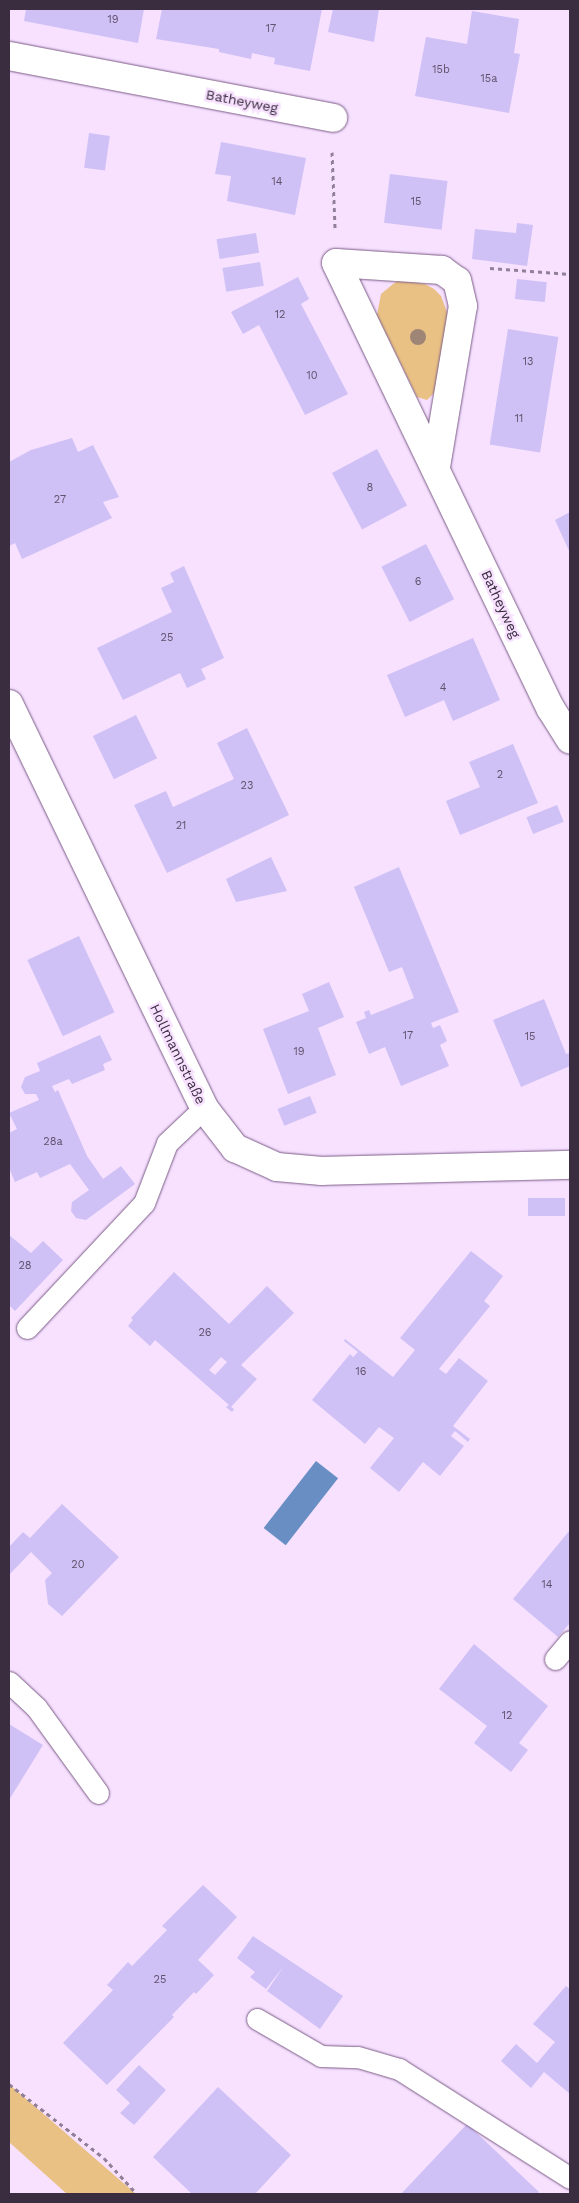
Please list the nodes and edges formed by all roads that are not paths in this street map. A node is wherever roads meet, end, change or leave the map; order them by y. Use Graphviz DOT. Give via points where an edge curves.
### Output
graph roads {
  1 [pos="9,56"];
  2 [pos="333,118"];
  3 [pos="436,467"];
  4 [pos="9,704"];
  5 [pos="570,738"];
  6 [pos="204,1108"];
  7 [pos="570,1164"];
  8 [pos="27,1328"];
  9 [pos="570,1641"];
  10 [pos="555,1659"];
  11 [pos="9,1682"];
  12 [pos="98,1793"];
  13 [pos="258,2019"];
  14 [pos="570,2178"];
  1 -- 2 [label="street, Batheyweg"];
  3 -- 3 [label="street, Batheyweg" via="336,263 442,270 457,281 463,306"];
  3 -- 5 [label="street, Batheyweg" via="551,709"];
  4 -- 6 [label="street, Hollmannstraße"];
  6 -- 7 [label="street, Hollmannstraße" via="235,1148 277,1167 322,1171"];
  6 -- 8 [label="lane" via="167,1144 144,1204"];
  9 -- 10 [label="lane"];
  11 -- 12 [label="lane" via="36,1708"];
  13 -- 14 [label="lane" via="321,2056 358,2057 399,2069"];
}
